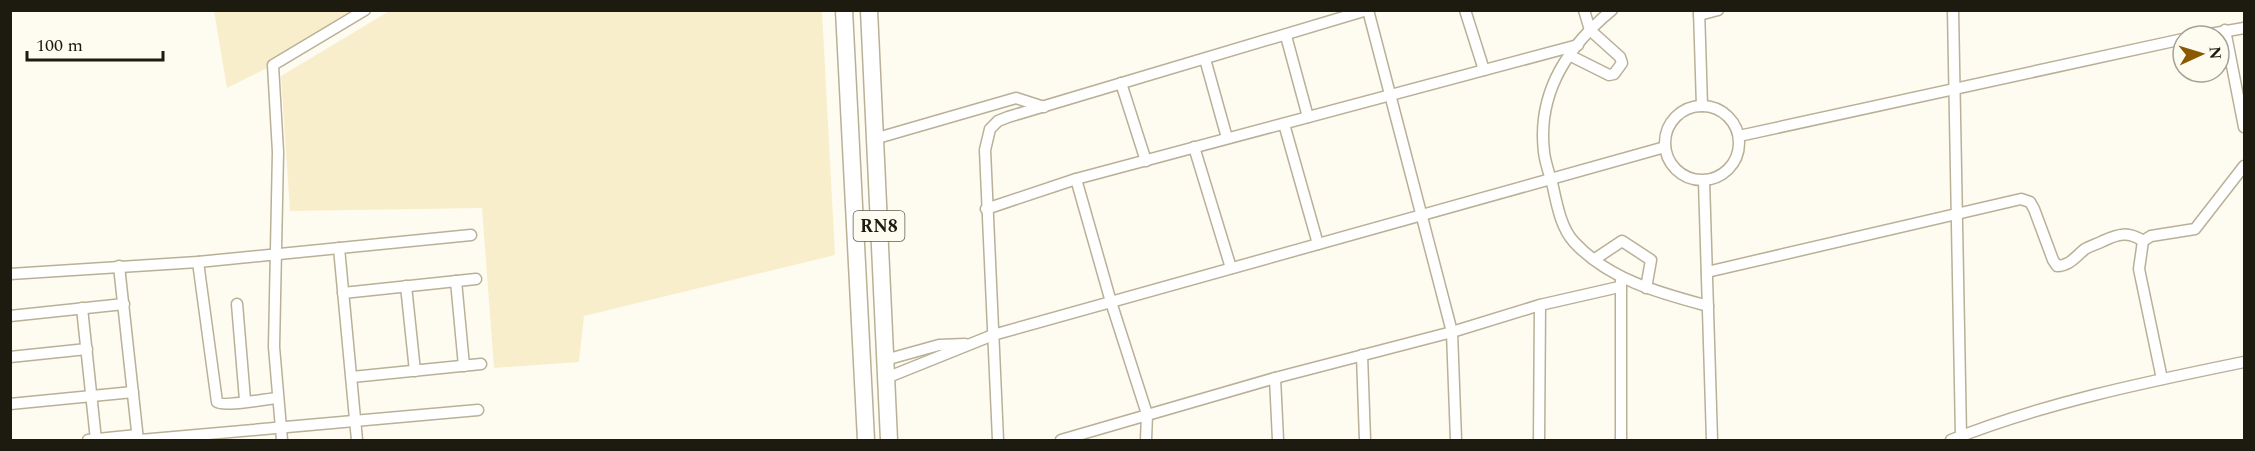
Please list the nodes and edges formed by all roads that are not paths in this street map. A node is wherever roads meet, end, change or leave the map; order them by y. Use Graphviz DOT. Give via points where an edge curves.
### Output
graph roads {
  1 [pos="364,10"];
  2 [pos="844,10"];
  3 [pos="869,10"];
  4 [pos="1367,10"];
  5 [pos="1465,10"];
  6 [pos="1584,10"];
  7 [pos="1612,10"];
  8 [pos="1718,10"];
  9 [pos="1953,10"];
  10 [pos="1699,13"];
  11 [pos="1590,30"];
  12 [pos="1286,36"];
  13 [pos="2171,42"];
  14 [pos="1578,45"];
  15 [pos="1569,55"];
  16 [pos="1205,59"];
  17 [pos="2231,61"];
  18 [pos="1484,70"];
  19 [pos="1121,83"];
  20 [pos="1954,88"];
  21 [pos="1391,97"];
  22 [pos="1702,105"];
  23 [pos="1044,106"];
  24 [pos="1308,117"];
  25 [pos="1284,124"];
  26 [pos="2244,127"];
  27 [pos="1739,136"];
  28 [pos="1227,138"];
  29 [pos="874,139"];
  30 [pos="1194,147"];
  31 [pos="1665,147"];
  32 [pos="1146,161"];
  33 [pos="2244,166"];
  34 [pos="1551,178"];
  35 [pos="1076,179"];
  36 [pos="1704,181"];
  37 [pos="986,208"];
  38 [pos="1956,214"];
  39 [pos="1423,215"];
  40 [pos="471,235"];
  41 [pos="2143,241"];
  42 [pos="1318,244"];
  43 [pos="339,248"];
  44 [pos="278,253"];
  45 [pos="1595,259"];
  46 [pos="198,262"];
  47 [pos="119,266"];
  48 [pos="1231,268"];
  49 [pos="1707,272"];
  50 [pos="10,274"];
  51 [pos="476,279"];
  52 [pos="456,281"];
  53 [pos="1621,282"];
  54 [pos="406,286"];
  55 [pos="1646,288"];
  56 [pos="343,293"];
  57 [pos="1111,302"];
  58 [pos="123,304"];
  59 [pos="237,304"];
  60 [pos="1540,305"];
  61 [pos="1708,306"];
  62 [pos="82,308"];
  63 [pos="10,316"];
  64 [pos="1452,332"];
  65 [pos="993,335"];
  66 [pos="965,344"];
  67 [pos="87,349"];
  68 [pos="1362,355"];
  69 [pos="10,357"];
  70 [pos="885,360"];
  71 [pos="2244,362"];
  72 [pos="481,364"];
  73 [pos="464,366"];
  74 [pos="415,371"];
  75 [pos="351,377"];
  76 [pos="886,378"];
  77 [pos="1275,378"];
  78 [pos="2162,379"];
  79 [pos="133,392"];
  80 [pos="92,396"];
  81 [pos="278,398"];
  82 [pos="245,400"];
  83 [pos="10,404"];
  84 [pos="478,410"];
  85 [pos="1147,414"];
  86 [pos="356,421"];
  87 [pos="281,427"];
  88 [pos="138,439"];
  89 [pos="1956,439"];
  90 [pos="94,440"];
  91 [pos="282,441"];
  92 [pos="357,441"];
  93 [pos="866,441"];
  94 [pos="889,441"];
  95 [pos="998,441"];
  96 [pos="1061,441"];
  97 [pos="1146,441"];
  98 [pos="1278,441"];
  99 [pos="1365,441"];
  100 [pos="1456,441"];
  101 [pos="1539,441"];
  102 [pos="1621,441"];
  103 [pos="1712,441"];
  1 -- 44 [label="street" via="273,65"];
  2 -- 93 [label="main road, RN8"];
  3 -- 29 [label="main road, RN8"];
  4 -- 12 [label="street"];
  4 -- 21 [label="street"];
  5 -- 18 [label="street"];
  6 -- 11 [label="street"];
  7 -- 11 [label="street"];
  8 -- 10 [label="street"];
  9 -- 20 [label="street"];
  10 -- 22 [label="street"];
  11 -- 14 [label="street"];
  11 -- 15 [label="street" via="1622,58 1614,74"];
  12 -- 16 [label="street"];
  12 -- 24 [label="street"];
  13 -- 20 [label="street"];
  14 -- 15 [label="street"];
  14 -- 18 [label="street"];
  15 -- 34 [label="street" via="1551,85 1546,107 1544,152"];
  16 -- 19 [label="street"];
  16 -- 28 [label="street"];
  17 -- 26 [label="street"];
  18 -- 21 [label="street"];
  19 -- 23 [label="street"];
  19 -- 32 [label="street"];
  20 -- 27 [label="street"];
  20 -- 38 [label="street"];
  21 -- 24 [label="street"];
  21 -- 39 [label="street"];
  22 -- 27 [label="street" via="1726,114"];
  22 -- 31 [label="street" via="1685,110 1672,122"];
  23 -- 29 [label="street" via="1016,98"];
  23 -- 37 [label="street" via="1008,117 990,129 985,150"];
  24 -- 25 [label="street"];
  25 -- 28 [label="street"];
  25 -- 42 [label="street"];
  27 -- 36 [label="street" via="1732,166 1715,179"];
  28 -- 30 [label="street"];
  29 -- 70 [label="main road, RN8"];
  30 -- 32 [label="street"];
  30 -- 48 [label="street"];
  31 -- 34 [label="street"];
  31 -- 36 [label="street" via="1676,169 1689,178"];
  32 -- 35 [label="street"];
  33 -- 41 [label="street" via="2194,229 2151,236"];
  34 -- 39 [label="street"];
  34 -- 45 [label="street" via="1558,209 1572,240"];
  35 -- 37 [label="street"];
  35 -- 57 [label="street"];
  36 -- 49 [label="street"];
  37 -- 65 [label="street"];
  38 -- 41 [label="street" via="2025,199 2034,209 2054,263 2060,266 2080,256 2084,249 2119,234"];
  38 -- 49 [label="street"];
  38 -- 89 [label="street"];
  39 -- 42 [label="street"];
  39 -- 64 [label="street"];
  40 -- 43 [label="street"];
  41 -- 78 [label="street" via="2139,269"];
  42 -- 48 [label="street"];
  43 -- 44 [label="street"];
  43 -- 56 [label="street"];
  44 -- 46 [label="street"];
  44 -- 81 [label="street" via="273,299"];
  45 -- 53 [label="street"];
  45 -- 55 [label="street" via="1620,242 1628,243 1651,260"];
  46 -- 47 [label="street"];
  46 -- 82 [label="street" via="217,402 226,405"];
  47 -- 50 [label="street"];
  47 -- 58 [label="street"];
  48 -- 57 [label="street"];
  49 -- 61 [label="street"];
  51 -- 52 [label="street"];
  52 -- 54 [label="street"];
  52 -- 73 [label="street"];
  53 -- 55 [label="street"];
  53 -- 60 [label="street"];
  53 -- 102 [label="street"];
  54 -- 56 [label="street"];
  54 -- 74 [label="street"];
  55 -- 61 [label="street"];
  56 -- 75 [label="street"];
  57 -- 65 [label="street"];
  57 -- 85 [label="street"];
  58 -- 62 [label="street"];
  58 -- 79 [label="street"];
  59 -- 82 [label="street"];
  60 -- 64 [label="street"];
  60 -- 101 [label="street"];
  61 -- 103 [label="street"];
  62 -- 63 [label="street"];
  62 -- 67 [label="street"];
  64 -- 68 [label="street"];
  64 -- 100 [label="street"];
  65 -- 66 [label="street"];
  65 -- 95 [label="street"];
  66 -- 70 [label="street" via="939,345"];
  66 -- 76 [label="street"];
  67 -- 69 [label="street"];
  67 -- 80 [label="street"];
  68 -- 77 [label="street"];
  68 -- 99 [label="street"];
  70 -- 76 [label="main road, RN8"];
  71 -- 78 [label="street"];
  72 -- 73 [label="street"];
  73 -- 74 [label="street"];
  74 -- 75 [label="street"];
  75 -- 86 [label="street"];
  76 -- 94 [label="main road, RN8"];
  77 -- 85 [label="street"];
  77 -- 98 [label="street"];
  78 -- 89 [label="street" via="2039,411"];
  79 -- 80 [label="street"];
  79 -- 88 [label="street"];
  80 -- 83 [label="street"];
  80 -- 90 [label="street"];
  81 -- 82 [label="street"];
  81 -- 87 [label="street"];
  84 -- 86 [label="street"];
  85 -- 96 [label="street"];
  85 -- 97 [label="street"];
  86 -- 87 [label="street"];
  86 -- 92 [label="street"];
  87 -- 88 [label="street"];
  87 -- 91 [label="street"];
  88 -- 90 [label="street"];
}
